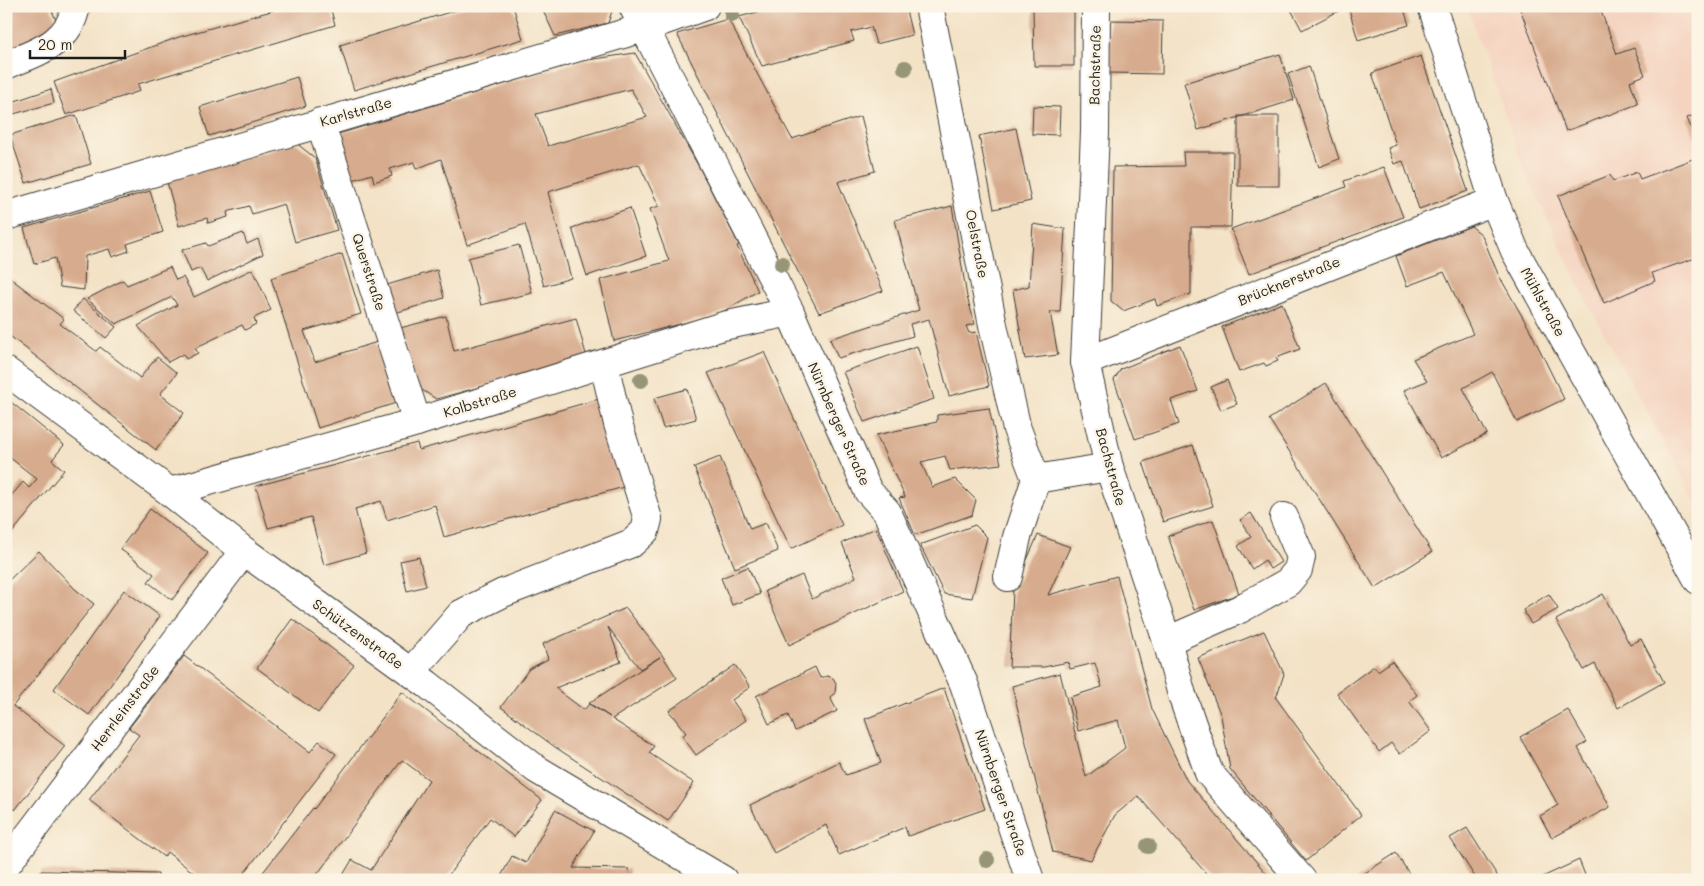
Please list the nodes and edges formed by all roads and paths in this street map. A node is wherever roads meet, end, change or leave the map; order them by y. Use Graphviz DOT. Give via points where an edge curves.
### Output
graph roads {
  1 [pos="76,6"];
  2 [pos="705,6"];
  3 [pos="929,6"];
  4 [pos="1096,6"];
  5 [pos="1432,6"];
  6 [pos="638,17"];
  7 [pos="6,65"];
  8 [pos="320,122"];
  9 [pos="1494,201"];
  10 [pos="6,216"];
  11 [pos="790,312"];
  12 [pos="1085,362"];
  13 [pos="604,364"];
  14 [pos="6,371"];
  15 [pos="417,422"];
  16 [pos="1109,467"];
  17 [pos="1036,479"];
  18 [pos="170,492"];
  19 [pos="1284,517"];
  20 [pos="244,551"];
  21 [pos="1008,577"];
  22 [pos="1698,580"];
  23 [pos="1167,641"];
  24 [pos="411,672"];
  25 [pos="6,866"];
  26 [pos="722,880"];
  27 [pos="1030,880"];
  28 [pos="1302,880"];
  1 -- 7 [label="street" via="74,17 53,45"];
  2 -- 6 [label="street, Karlstraße"];
  3 -- 17 [label="street, Oelstraße" via="993,325 1017,429"];
  4 -- 12 [label="street, Bachstraße" via="1095,132"];
  5 -- 9 [label="street, Mühlstraße"];
  6 -- 8 [label="street, Karlstraße"];
  6 -- 11 [label="street, Nürnberger Straße"];
  8 -- 10 [label="street, Karlstraße"];
  8 -- 15 [label="street, Querstraße"];
  9 -- 12 [label="street, Brücknerstraße"];
  9 -- 22 [label="street, Mühlstraße" via="1515,251"];
  11 -- 13 [label="street, Kolbstraße" via="723,326"];
  11 -- 27 [label="street, Nürnberger Straße" via="868,491 887,512 964,684"];
  12 -- 16 [label="street, Bachstraße"];
  13 -- 15 [label="street, Kolbstraße"];
  13 -- 24 [label="street" via="618,424 648,519 645,531 632,543 461,614"];
  14 -- 18 [label="street, Schützenstraße"];
  15 -- 18 [label="street, Kolbstraße"];
  16 -- 17 [label="street"];
  16 -- 23 [label="street, Bachstraße"];
  17 -- 21 [label="street"];
  18 -- 20 [label="street, Schützenstraße"];
  19 -- 23 [label="street" via="1301,557 1298,570 1288,582 1240,609"];
  20 -- 24 [label="street, Schützenstraße"];
  20 -- 25 [label="street, Herrleinstraße"];
  23 -- 28 [label="street, Bachstraße" via="1209,773"];
  24 -- 26 [label="street, Schützenstraße" via="536,769"];
}
